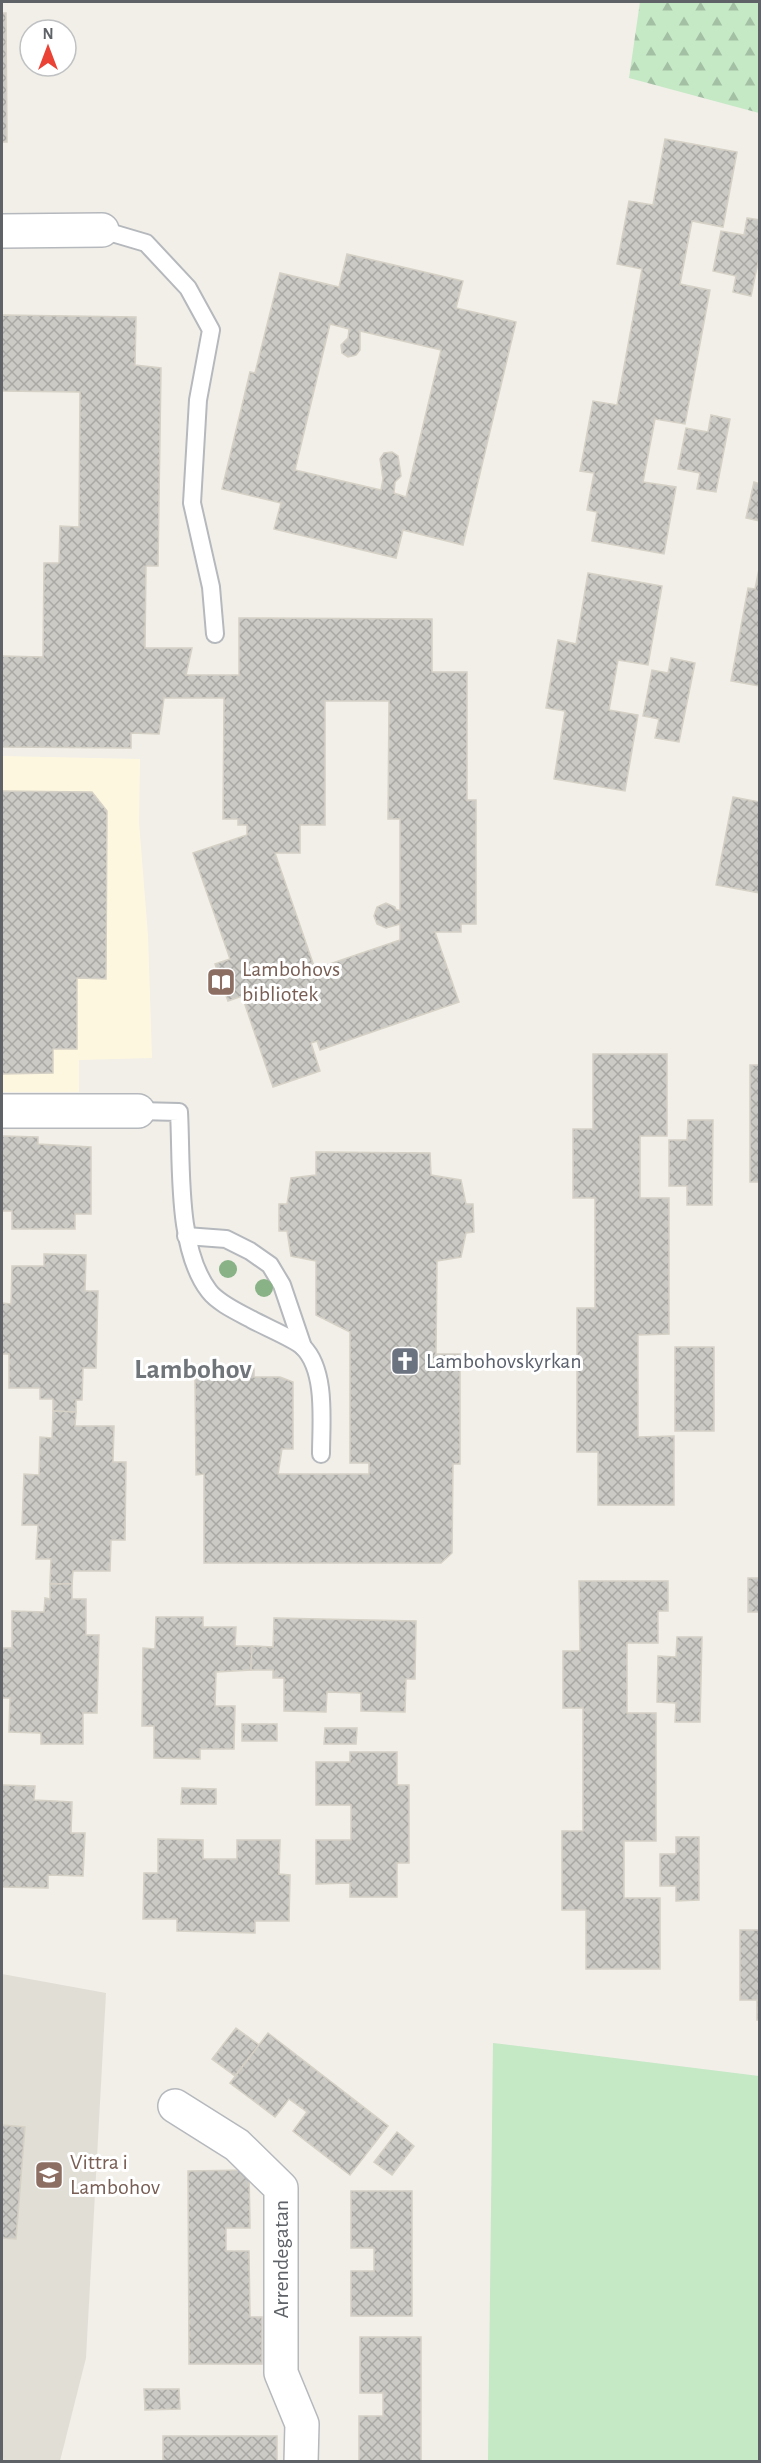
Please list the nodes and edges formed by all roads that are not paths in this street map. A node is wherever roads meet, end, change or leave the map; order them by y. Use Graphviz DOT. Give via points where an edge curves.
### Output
graph roads {
  1 [pos="102,230"];
  2 [pos="2,231"];
  3 [pos="215,634"];
  4 [pos="2,1112"];
  5 [pos="138,1112"];
  6 [pos="186,1236"];
  7 [pos="303,1347"];
  8 [pos="321,1454"];
  9 [pos="175,2106"];
  10 [pos="301,2462"];
  1 -- 2 [label="street"];
  1 -- 3 [label="lane" via="146,243 188,288 211,330 198,400 192,503 211,587"];
  4 -- 5 [label="street"];
  5 -- 6 [label="lane" via="179,1112"];
  6 -- 7 [label="lane" via="198,1273 210,1293"];
  6 -- 7 [label="lane" via="226,1239 270,1265 282,1285"];
  7 -- 8 [label="lane" via="316,1368 321,1395"];
  9 -- 10 [label="street, Arrendegatan" via="237,2145 280,2188 281,2373 302,2424"];
}
